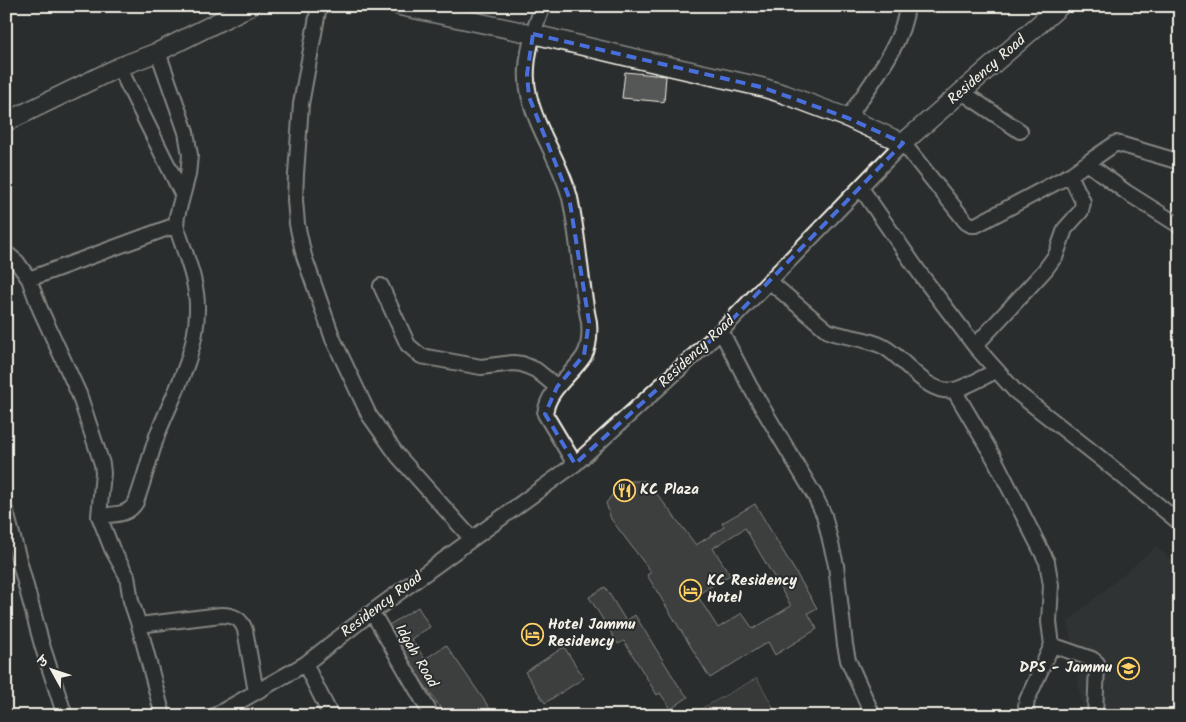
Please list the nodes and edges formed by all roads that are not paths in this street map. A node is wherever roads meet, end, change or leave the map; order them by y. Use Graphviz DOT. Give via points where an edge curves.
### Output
graph roads {
  1 [pos="250,6"];
  2 [pos="319,6"];
  3 [pos="400,6"];
  4 [pos="907,6"];
  5 [pos="1060,6"];
  6 [pos="543,7"];
  7 [pos="533,34"];
  8 [pos="158,52"];
  9 [pos="119,67"];
  10 [pos="962,92"];
  11 [pos="848,118"];
  12 [pos="6,122"];
  13 [pos="1020,131"];
  14 [pos="903,143"];
  15 [pos="1180,162"];
  16 [pos="1087,163"];
  17 [pos="1070,174"];
  18 [pos="861,188"];
  19 [pos="182,194"];
  20 [pos="176,225"];
  21 [pos="1180,226"];
  22 [pos="6,253"];
  23 [pos="29,279"];
  24 [pos="769,281"];
  25 [pos="381,286"];
  26 [pos="721,331"];
  27 [pos="975,346"];
  28 [pos="996,371"];
  29 [pos="557,387"];
  30 [pos="954,390"];
  31 [pos="576,464"];
  32 [pos="6,512"];
  33 [pos="100,516"];
  34 [pos="1180,523"];
  35 [pos="471,538"];
  36 [pos="372,612"];
  37 [pos="139,625"];
  38 [pos="1052,645"];
  39 [pos="305,664"];
  40 [pos="256,692"];
  41 [pos="65,716"];
  42 [pos="163,716"];
  43 [pos="214,716"];
  44 [pos="331,716"];
  45 [pos="432,716"];
  46 [pos="873,716"];
  47 [pos="1027,716"];
  48 [pos="1095,716"];
  1 -- 8 [label="main road"];
  2 -- 35 [label="street" via="301,104 296,174 297,224 304,256 333,339 369,415 398,456"];
  3 -- 7 [label="main road"];
  4 -- 11 [label="street" via="893,49"];
  5 -- 10 [label="main road, Residency Road"];
  6 -- 7 [label="street"];
  7 -- 11 [label="main road" via="761,87"];
  7 -- 29 [label="street" via="527,74 529,97 569,197 589,322 590,339 584,355"];
  8 -- 9 [label="main road"];
  8 -- 19 [label="street" via="186,132 190,155"];
  9 -- 12 [label="main road"];
  9 -- 19 [label="street"];
  10 -- 13 [label="street"];
  10 -- 14 [label="main road, Residency Road"];
  11 -- 14 [label="main road"];
  14 -- 17 [label="street" via="971,225 992,217"];
  14 -- 18 [label="street, Residency Road"];
  15 -- 16 [label="street" via="1116,143"];
  16 -- 17 [label="street"];
  16 -- 21 [label="street"];
  17 -- 27 [label="street" via="1083,202 1081,210 1065,229 1056,255"];
  18 -- 24 [label="street, Residency Road"];
  18 -- 27 [label="street"];
  19 -- 20 [label="street"];
  20 -- 23 [label="street"];
  20 -- 33 [label="street" via="195,288 197,310 190,355 159,432 136,502 129,512"];
  22 -- 23 [label="street"];
  23 -- 33 [label="street" via="79,394 102,464"];
  24 -- 26 [label="street, Residency Road"];
  24 -- 30 [label="street" via="828,331 874,342 898,356 930,386"];
  25 -- 29 [label="street" via="408,345 421,356 475,366 522,364 536,370"];
  26 -- 31 [label="street, Residency Road"];
  26 -- 46 [label="street" via="749,386 824,514 836,565 848,660"];
  27 -- 28 [label="street"];
  28 -- 30 [label="street"];
  28 -- 34 [label="street" via="1015,391"];
  29 -- 31 [label="street" via="548,401 545,414"];
  30 -- 38 [label="street" via="994,458 1047,562 1051,585 1049,622"];
  31 -- 35 [label="street, Residency Road"];
  32 -- 41 [label="street"];
  33 -- 37 [label="street" via="112,550 127,576 130,601"];
  35 -- 36 [label="street, Residency Road"];
  36 -- 39 [label="street, Residency Road"];
  36 -- 45 [label="street, Idgah Road"];
  37 -- 40 [label="street" via="221,615 237,618 245,630"];
  37 -- 42 [label="street"];
  38 -- 47 [label="street" via="1028,700"];
  38 -- 48 [label="street" via="1097,663"];
  39 -- 40 [label="street, Residency Road"];
  39 -- 44 [label="street"];
  40 -- 43 [label="street, Residency Road"];
}
